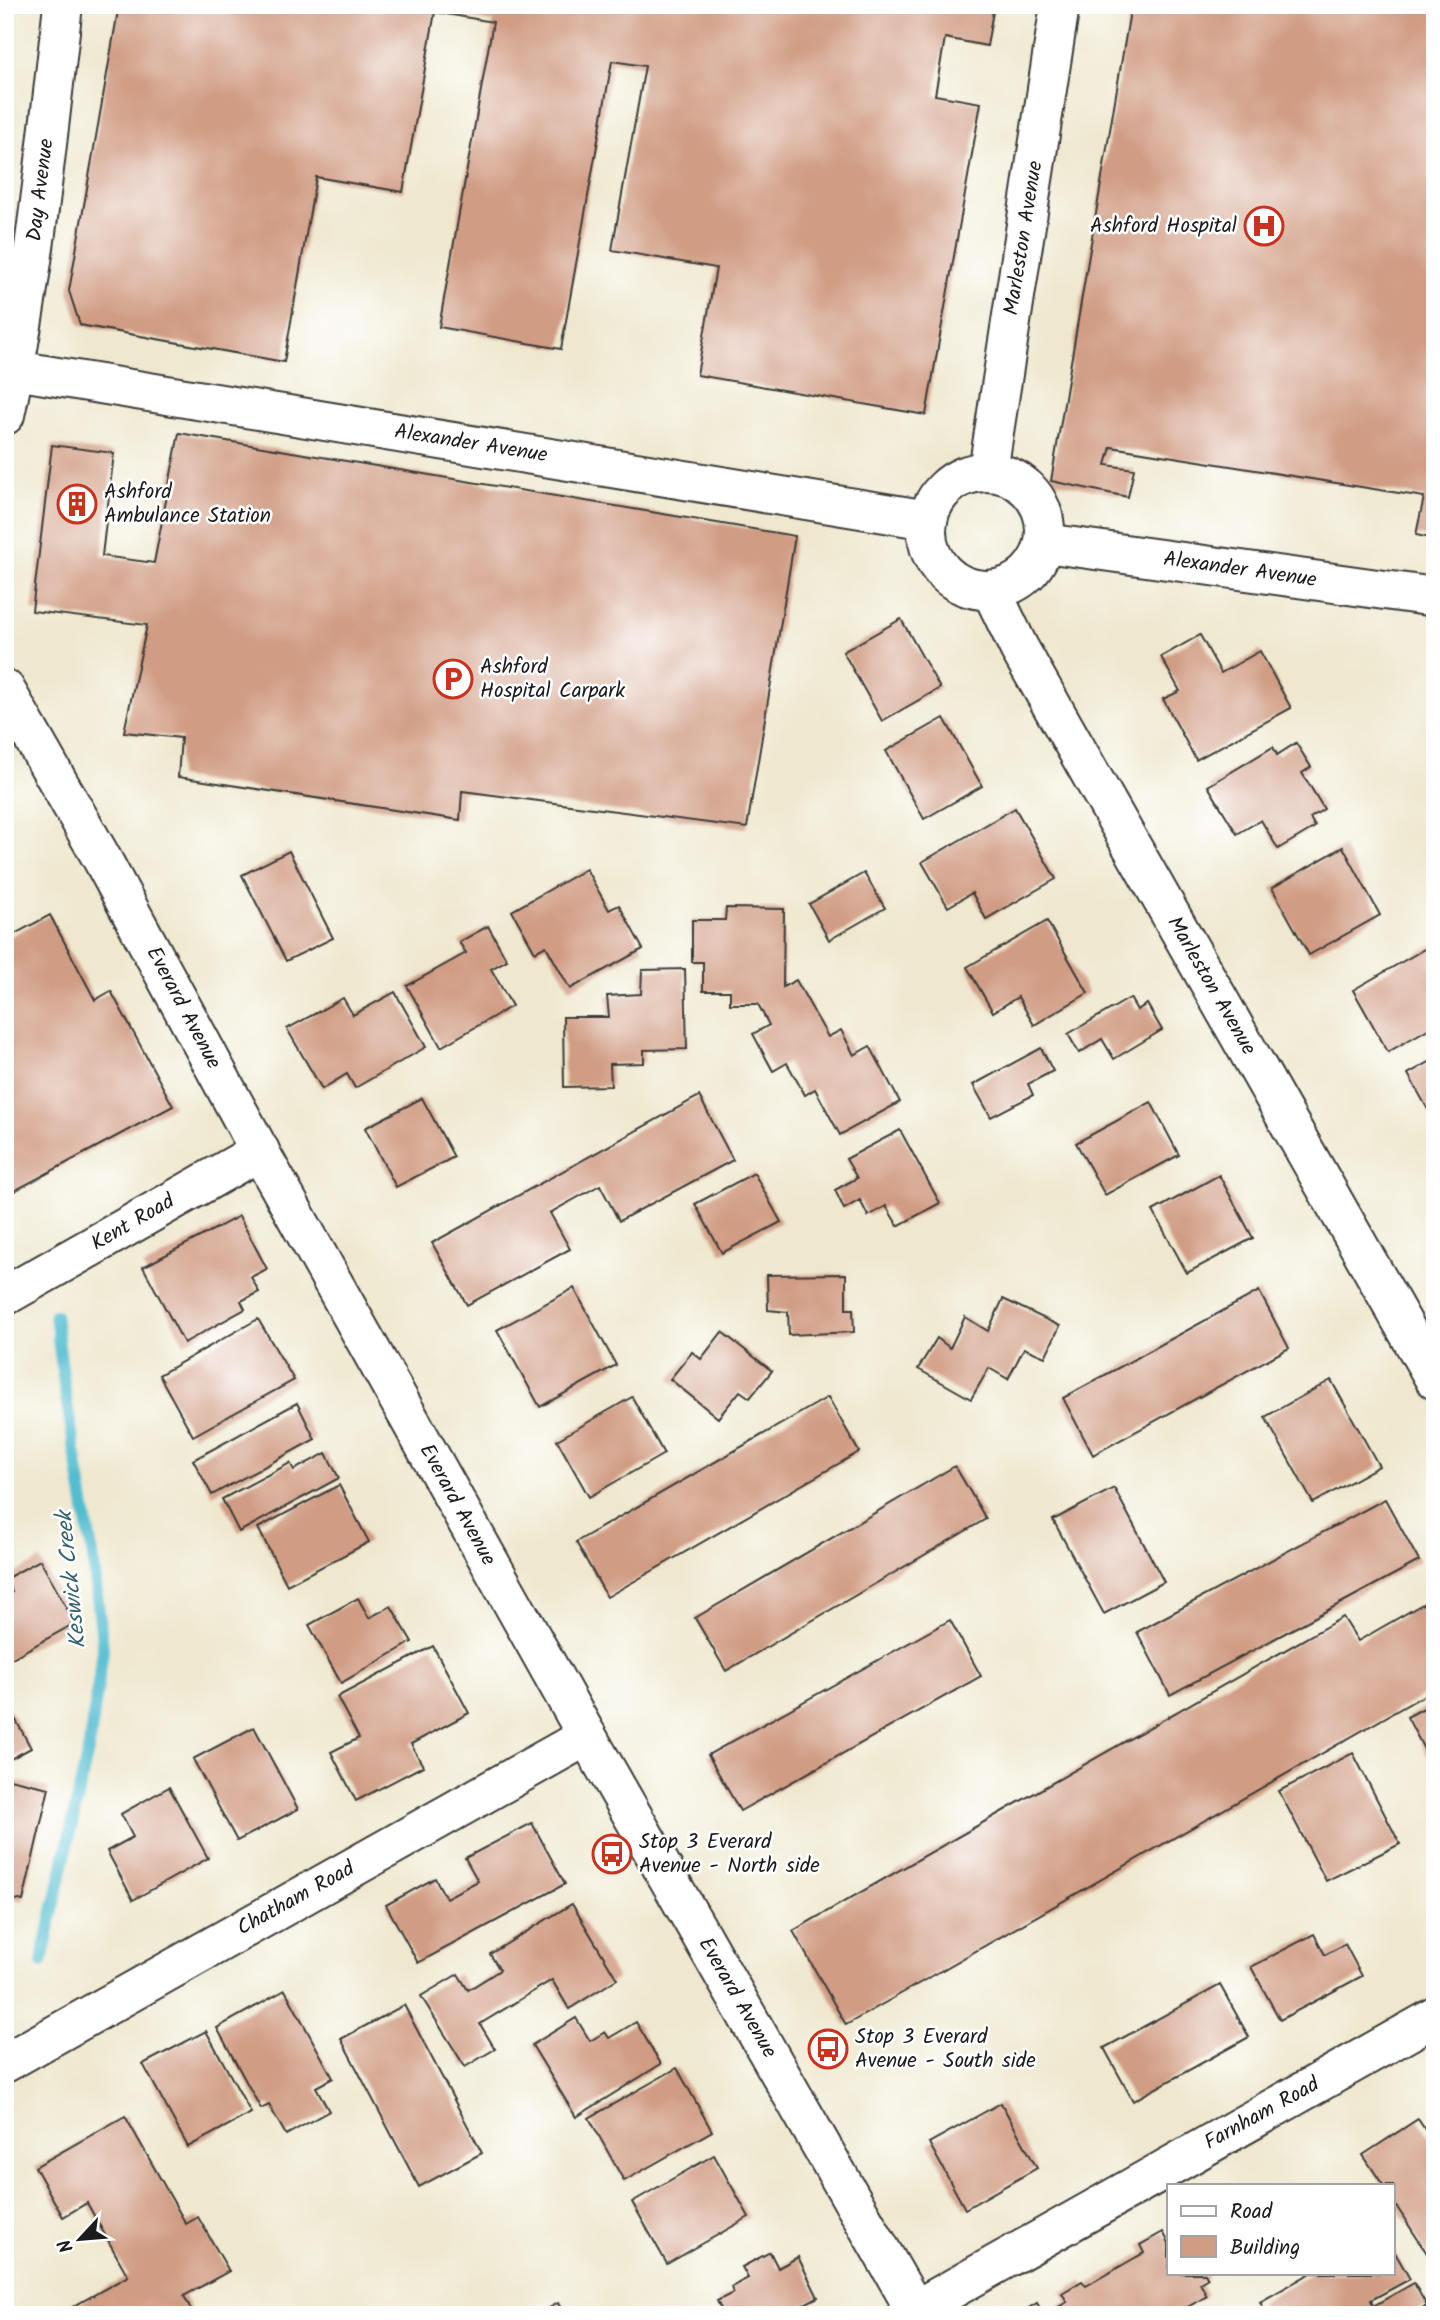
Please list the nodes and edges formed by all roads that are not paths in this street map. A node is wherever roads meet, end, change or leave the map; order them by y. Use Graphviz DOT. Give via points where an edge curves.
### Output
graph roads {
  1 [pos="63,5"];
  2 [pos="1060,5"];
  3 [pos="15,370"];
  4 [pos="5,415"];
  5 [pos="988,471"];
  6 [pos="928,520"];
  7 [pos="1045,543"];
  8 [pos="991,590"];
  9 [pos="1435,597"];
  10 [pos="5,689"];
  11 [pos="260,1151"];
  12 [pos="5,1296"];
  13 [pos="1435,1380"];
  14 [pos="587,1736"];
  15 [pos="1435,2017"];
  16 [pos="5,2063"];
  17 [pos="913,2313"];
  1 -- 3 [label="street, Day Avenue"];
  2 -- 5 [label="street, Marleston Avenue"];
  3 -- 4 [label="street, Day Avenue"];
  3 -- 6 [label="street, Alexander Avenue"];
  5 -- 6 [label="street" via="968,474 943,489"];
  5 -- 7 [label="street" via="1026,486 1044,516"];
  6 -- 8 [label="street" via="930,550 943,571 957,583"];
  7 -- 8 [label="street" via="1035,566 1010,585"];
  7 -- 9 [label="street, Alexander Avenue"];
  8 -- 13 [label="street, Marleston Avenue" via="1019,648"];
  10 -- 11 [label="street, Everard Avenue"];
  11 -- 12 [label="street, Kent Road"];
  11 -- 14 [label="street, Everard Avenue"];
  14 -- 16 [label="street, Chatham Road"];
  14 -- 17 [label="street, Everard Avenue"];
  15 -- 17 [label="street, Farnham Road"];
}
